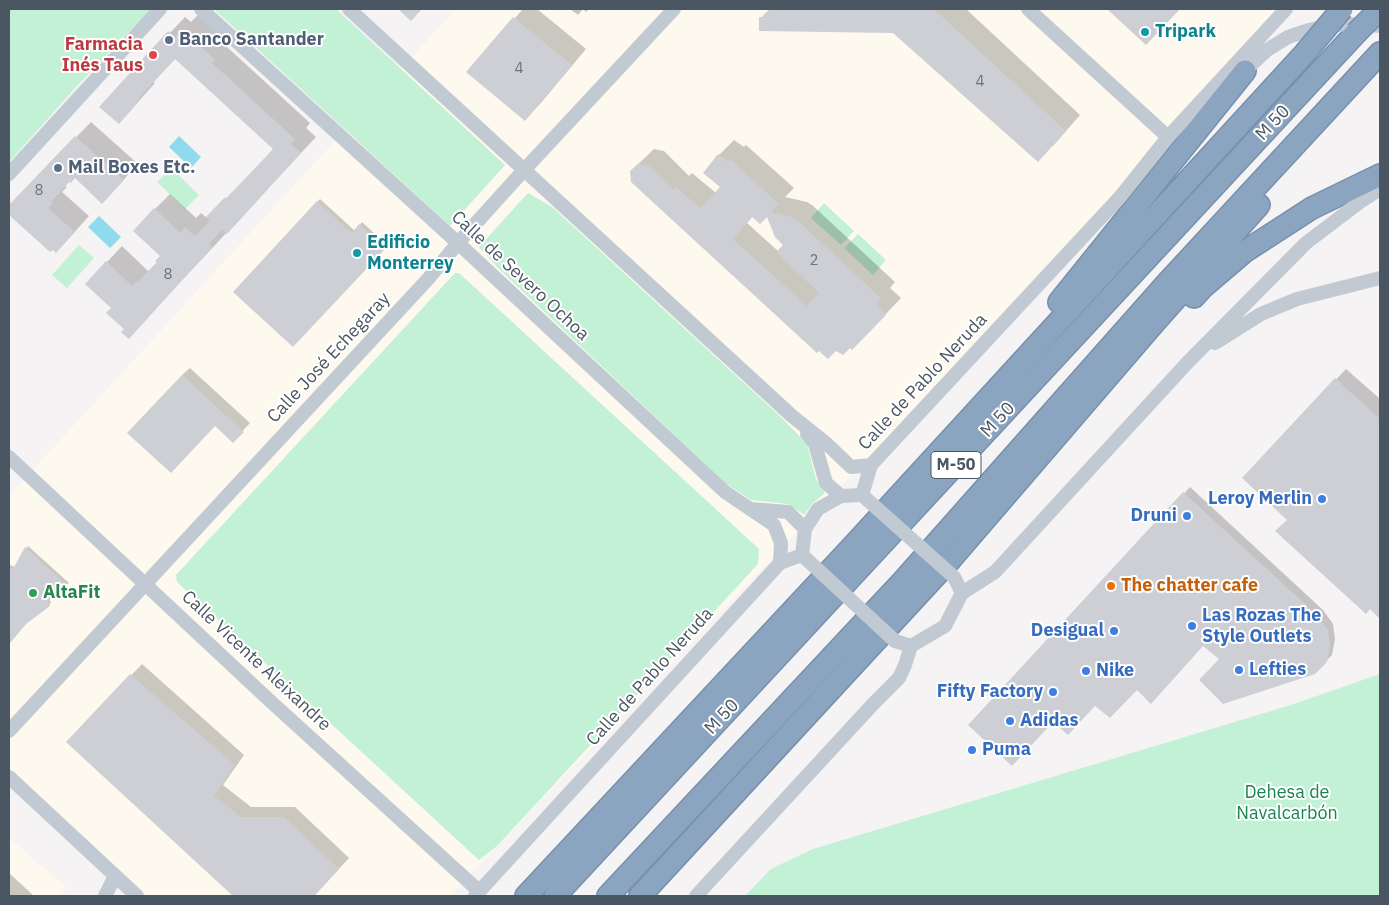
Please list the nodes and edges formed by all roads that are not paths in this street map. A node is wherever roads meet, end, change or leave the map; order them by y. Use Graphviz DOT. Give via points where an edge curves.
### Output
graph roads {
  1 [pos="160,9"];
  2 [pos="201,9"];
  3 [pos="349,9"];
  4 [pos="674,9"];
  5 [pos="1028,9"];
  6 [pos="1286,9"];
  7 [pos="1342,9"];
  8 [pos="1379,15"];
  9 [pos="1380,53"];
  10 [pos="1380,68"];
  11 [pos="1245,70"];
  12 [pos="1168,137"];
  13 [pos="524,170"];
  14 [pos="9,174"];
  15 [pos="1380,175"];
  16 [pos="1380,189"];
  17 [pos="1120,197"];
  18 [pos="458,243"];
  19 [pos="1380,278"];
  20 [pos="1194,356"];
  21 [pos="792,416"];
  22 [pos="936,456"];
  23 [pos="9,457"];
  24 [pos="871,465"];
  25 [pos="862,495"];
  26 [pos="841,496"];
  27 [pos="748,508"];
  28 [pos="805,530"];
  29 [pos="802,555"];
  30 [pos="951,559"];
  31 [pos="780,563"];
  32 [pos="144,584"];
  33 [pos="962,593"];
  34 [pos="911,646"];
  35 [pos="9,731"];
  36 [pos="9,777"];
  37 [pos="115,876"];
  38 [pos="477,894"];
  39 [pos="105,896"];
  40 [pos="137,896"];
  41 [pos="526,896"];
  42 [pos="555,896"];
  43 [pos="608,896"];
  44 [pos="640,896"];
  45 [pos="696,896"];
  1 -- 14 [label="street"];
  2 -- 18 [label="street, Calle de Severo Ochoa"];
  3 -- 13 [label="street"];
  4 -- 13 [label="street, Calle José Echegaray"];
  5 -- 12 [label="street"];
  6 -- 12 [label="street, Calle de Pablo Neruda"];
  7 -- 22 [label="highway, bridge"];
  8 -- 11 [label="street" via="1361,24 1331,26 1288,37"];
  8 -- 42 [label="highway, M 50 / M-50, bridge" via="1356,34"];
  9 -- 43 [label="highway, M-50" via="1167,283 903,581"];
  10 -- 30 [label="highway"];
  11 -- 17 [label="street"];
  11 -- 22 [label="highway"];
  12 -- 17 [label="street, Calle de Pablo Neruda"];
  13 -- 18 [label="street, Calle José Echegaray"];
  13 -- 21 [label="street"];
  15 -- 30 [label="highway" via="1312,208 1244,252 1203,287 1039,470"];
  16 -- 20 [label="street" via="1306,243"];
  17 -- 24 [label="street, Calle de Pablo Neruda"];
  18 -- 27 [label="street, Calle de Severo Ochoa" via="725,492"];
  18 -- 32 [label="street, Calle José Echegaray"];
  19 -- 20 [label="street" via="1297,299 1261,314"];
  20 -- 33 [label="street" via="995,572"];
  21 -- 24 [label="street" via="851,467"];
  21 -- 26 [label="street" via="815,444 826,483"];
  22 -- 41 [label="highway"];
  23 -- 32 [label="street, Calle Vicente Aleixandre"];
  24 -- 25 [label="street, Calle de Pablo Neruda"];
  25 -- 26 [label="street"];
  25 -- 33 [label="street, bridge" via="954,577"];
  26 -- 28 [label="street" via="818,508"];
  27 -- 28 [label="street, Calle de Severo Ochoa" via="788,512"];
  27 -- 31 [label="street, Calle de Severo Ochoa" via="774,525 781,543"];
  28 -- 29 [label="street"];
  29 -- 31 [label="street, Calle de Pablo Neruda"];
  29 -- 34 [label="street, bridge" via="895,641"];
  30 -- 44 [label="highway"];
  31 -- 38 [label="street, Calle de Pablo Neruda"];
  32 -- 35 [label="street, Calle José Echegaray"];
  32 -- 38 [label="street, Calle Vicente Aleixandre"];
  33 -- 34 [label="street" via="945,626"];
  34 -- 45 [label="street" via="899,678"];
  36 -- 37 [label="street"];
  37 -- 39 [label="street"];
  37 -- 40 [label="street"];
}
